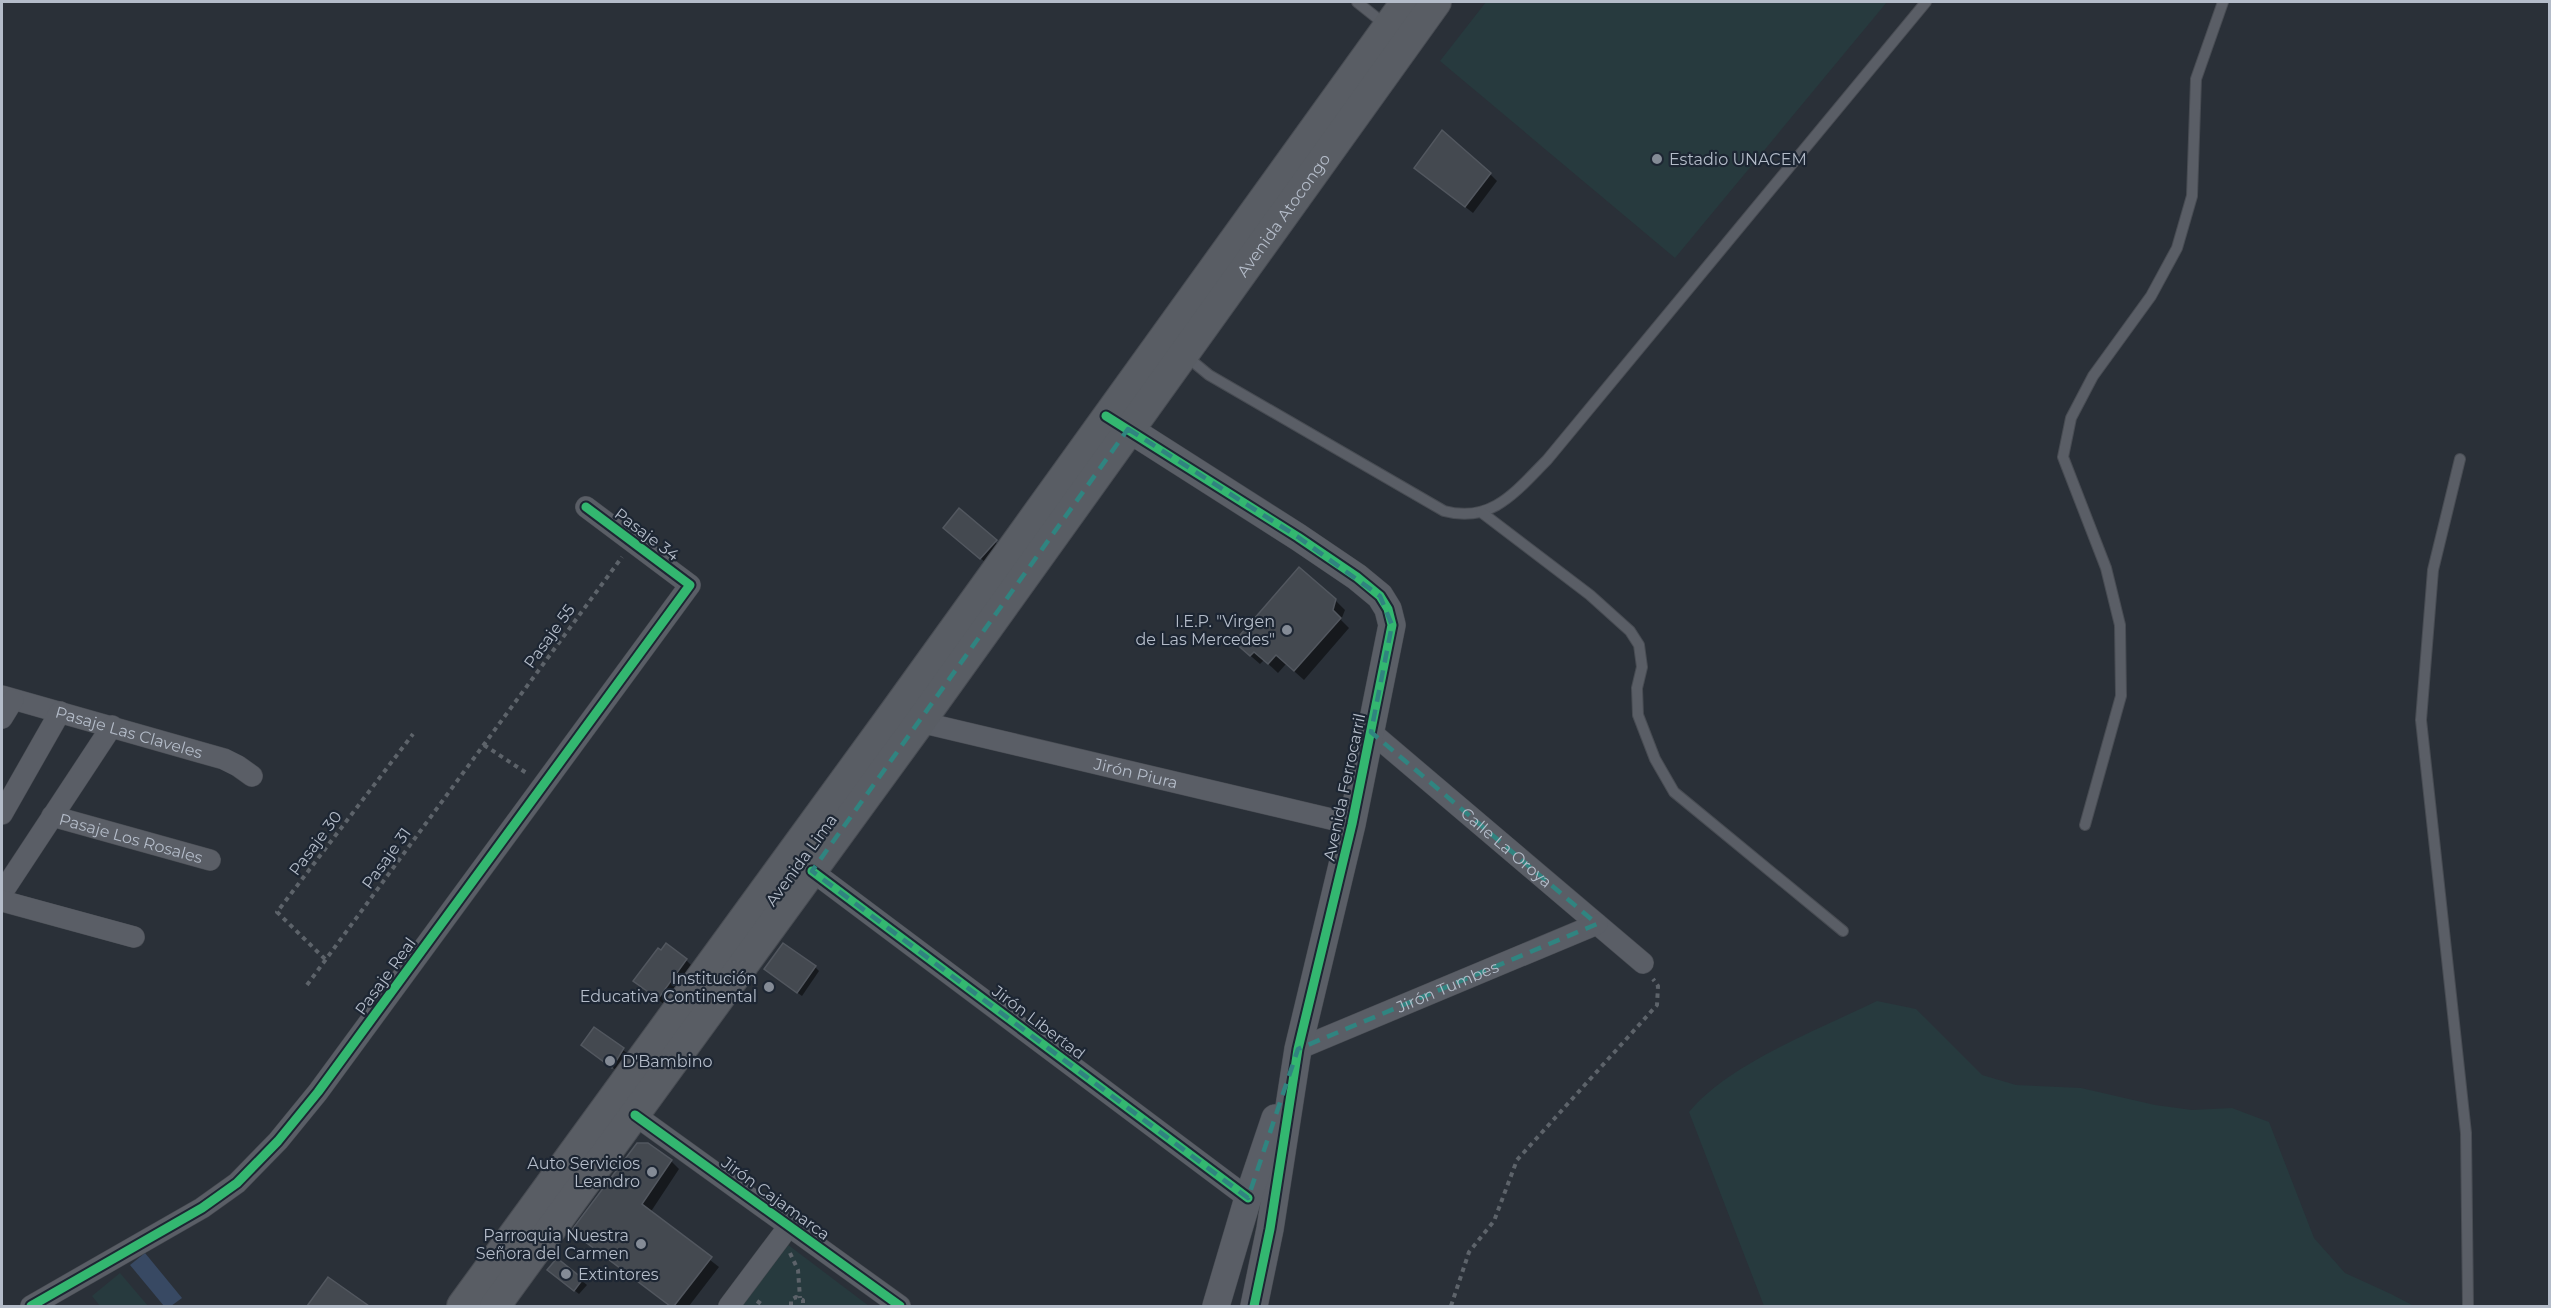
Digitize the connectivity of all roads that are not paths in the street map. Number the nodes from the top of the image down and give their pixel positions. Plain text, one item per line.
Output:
1 (1358, 2) edge
2 (1406, 2) edge
3 (1436, 2) edge
4 (1926, 2) edge
5 (2223, 2) edge
6 (1398, 34) junction
7 (1176, 342) junction
8 (1117, 422) junction
9 (2460, 459) dead end
10 (586, 507) dead end
11 (1481, 512) junction
12 (690, 585) joint
13 (7, 698) edge
14 (60, 712) junction
15 (2, 718) edge
16 (920, 722) junction
17 (112, 726) junction
18 (1371, 732) junction
19 (252, 776) dead end
20 (2, 814) edge
21 (52, 816) junction
22 (1352, 824) junction
23 (2085, 825) dead end
24 (210, 860) dead end
25 (812, 871) junction
26 (2, 893) edge
27 (2, 900) edge
28 (1597, 924) junction
29 (1843, 931) dead end
30 (134, 937) dead end
31 (1643, 963) road end
32 (1298, 1049) junction
33 (634, 1115) junction
34 (1248, 1198) junction
35 (789, 1226) junction
36 (31, 1306) edge
37 (462, 1306) edge
38 (495, 1306) edge
39 (729, 1306) edge
40 (900, 1306) edge
41 (1216, 1306) edge
42 (1254, 1306) edge
43 (2468, 1306) edge

1 - 6 lane
2 - 6 main road, Avenida Atocongo
3 - 6 main road, Avenida Atocongo
4 - 11 lane
5 - 23 lane
6 - 7 main road, Avenida Atocongo
7 - 8 main road, Avenida Atocongo
7 - 11 lane
8 - 16 main road, Avenida Lima
8 - 18 street, Avenida Ferrocarril
8 - 37 main road, Avenida Lima
9 - 43 lane
10 - 12 street, Pasaje 34
11 - 29 lane
12 - 36 street, Pasaje Real
13 - 14 street, Pasaje Las Claveles
13 - 15 street
14 - 17 street, Pasaje Las Claveles
14 - 20 street
16 - 22 street, Jirón Piura
16 - 25 main road, Avenida Lima
17 - 19 street, Pasaje Las Claveles
17 - 21 street
18 - 22 street, Avenida Ferrocarril
18 - 28 street, Calle La Oroya
21 - 24 street, Pasaje Los Rosales
21 - 26 street
22 - 32 street, Avenida Ferrocarril
25 - 33 main road, Avenida Lima
25 - 34 street, Jirón Libertad
27 - 30 street
28 - 31 street, Calle La Oroya
28 - 32 street, Jirón Tumbes
32 - 34 street, Avenida Ferrocarril
32 - 42 street, Avenida Ferrocarril
33 - 35 street, Jirón Cajamarca
33 - 38 main road, Avenida Lima
34 - 41 street, Avenida Ferrocarril
35 - 39 street
35 - 40 street, Jirón Cajamarca

